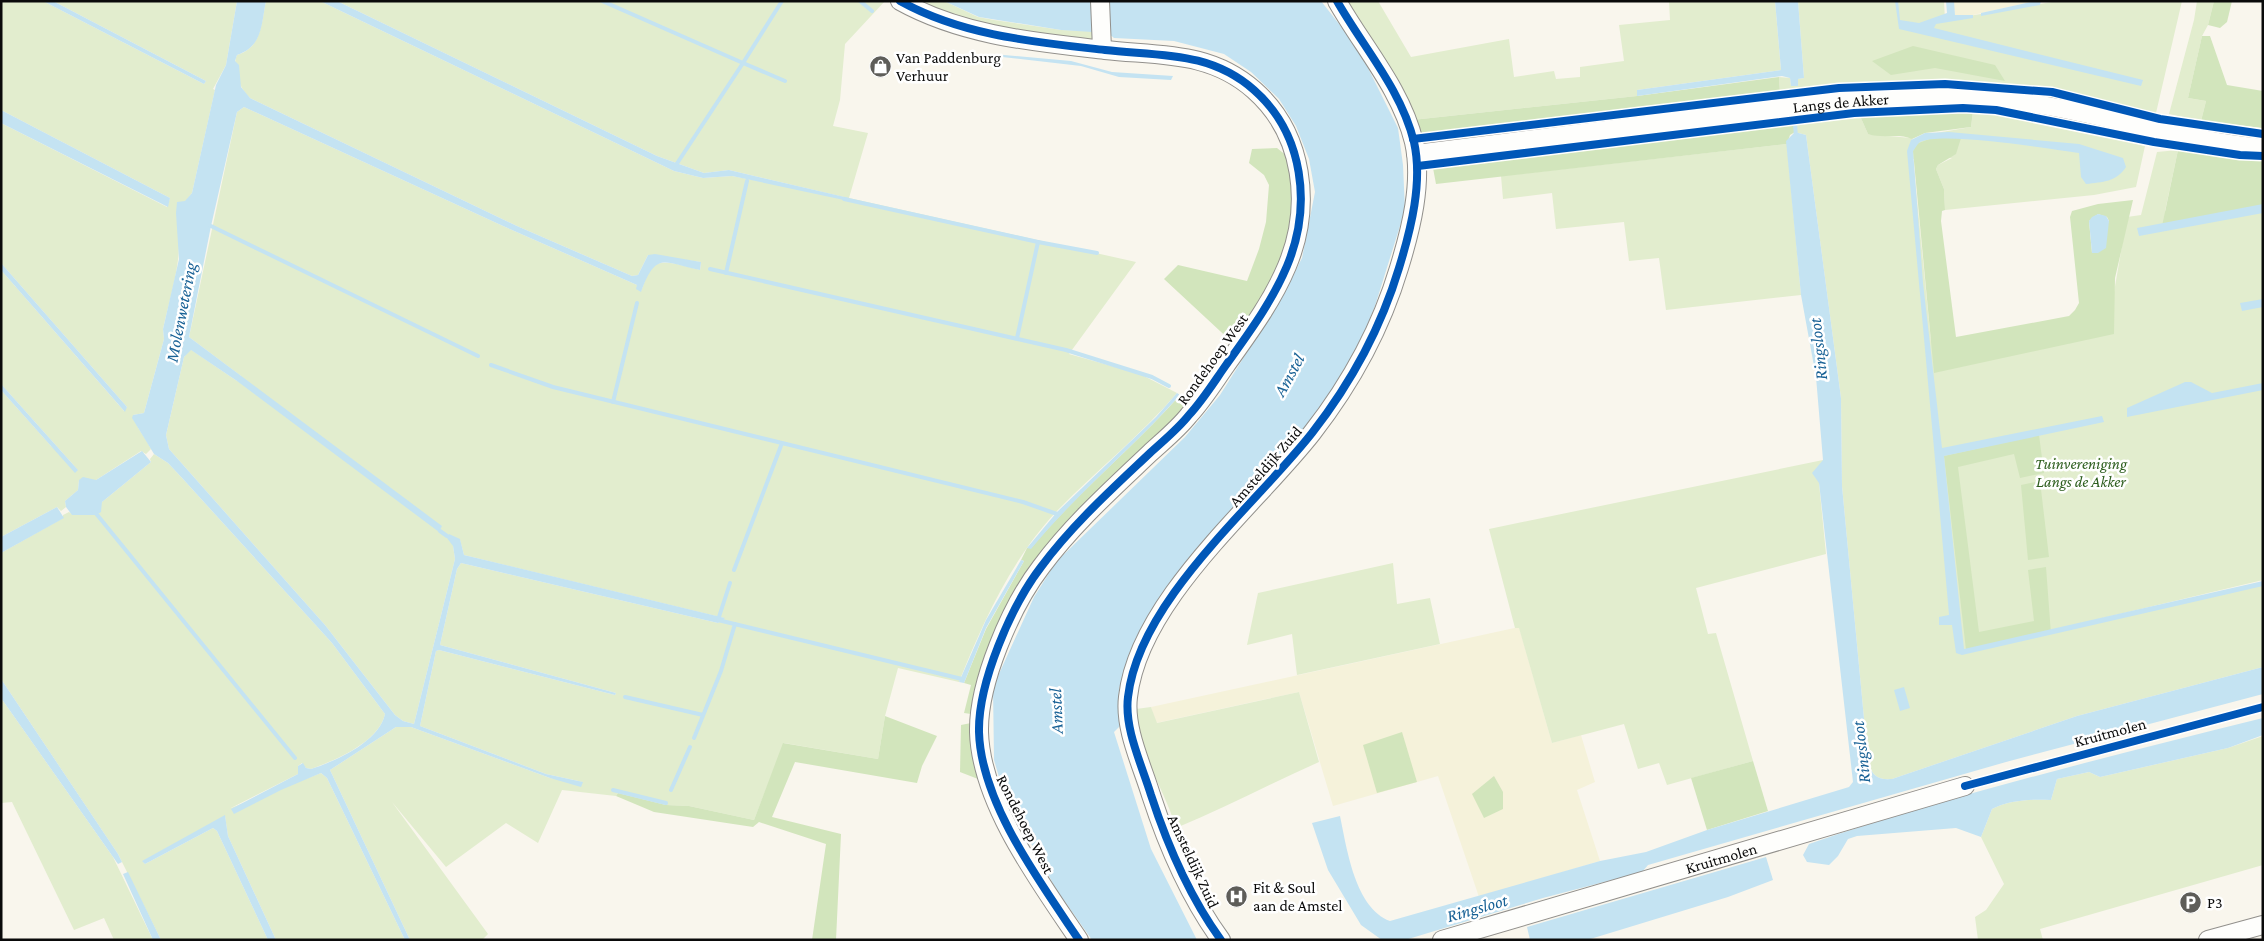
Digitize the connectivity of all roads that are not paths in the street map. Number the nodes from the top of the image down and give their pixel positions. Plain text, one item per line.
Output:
1 (900, 1) edge
2 (1337, 1) edge
3 (1101, 8) edge
4 (1103, 42) junction
5 (2263, 148) edge
6 (1416, 154) junction
7 (1965, 786) dead end
8 (2263, 925) edge
9 (1079, 940) edge
10 (1221, 940) edge
11 (1442, 940) edge
12 (2208, 940) edge

1 - 4 street, Rondehoep West
2 - 6 street, Amsteldijk Zuid
3 - 4 street
4 - 9 street, Rondehoep West
5 - 6 street, Langs de Akker
6 - 10 street, Amsteldijk Zuid
7 - 11 street, Kruitmolen
8 - 12 street

